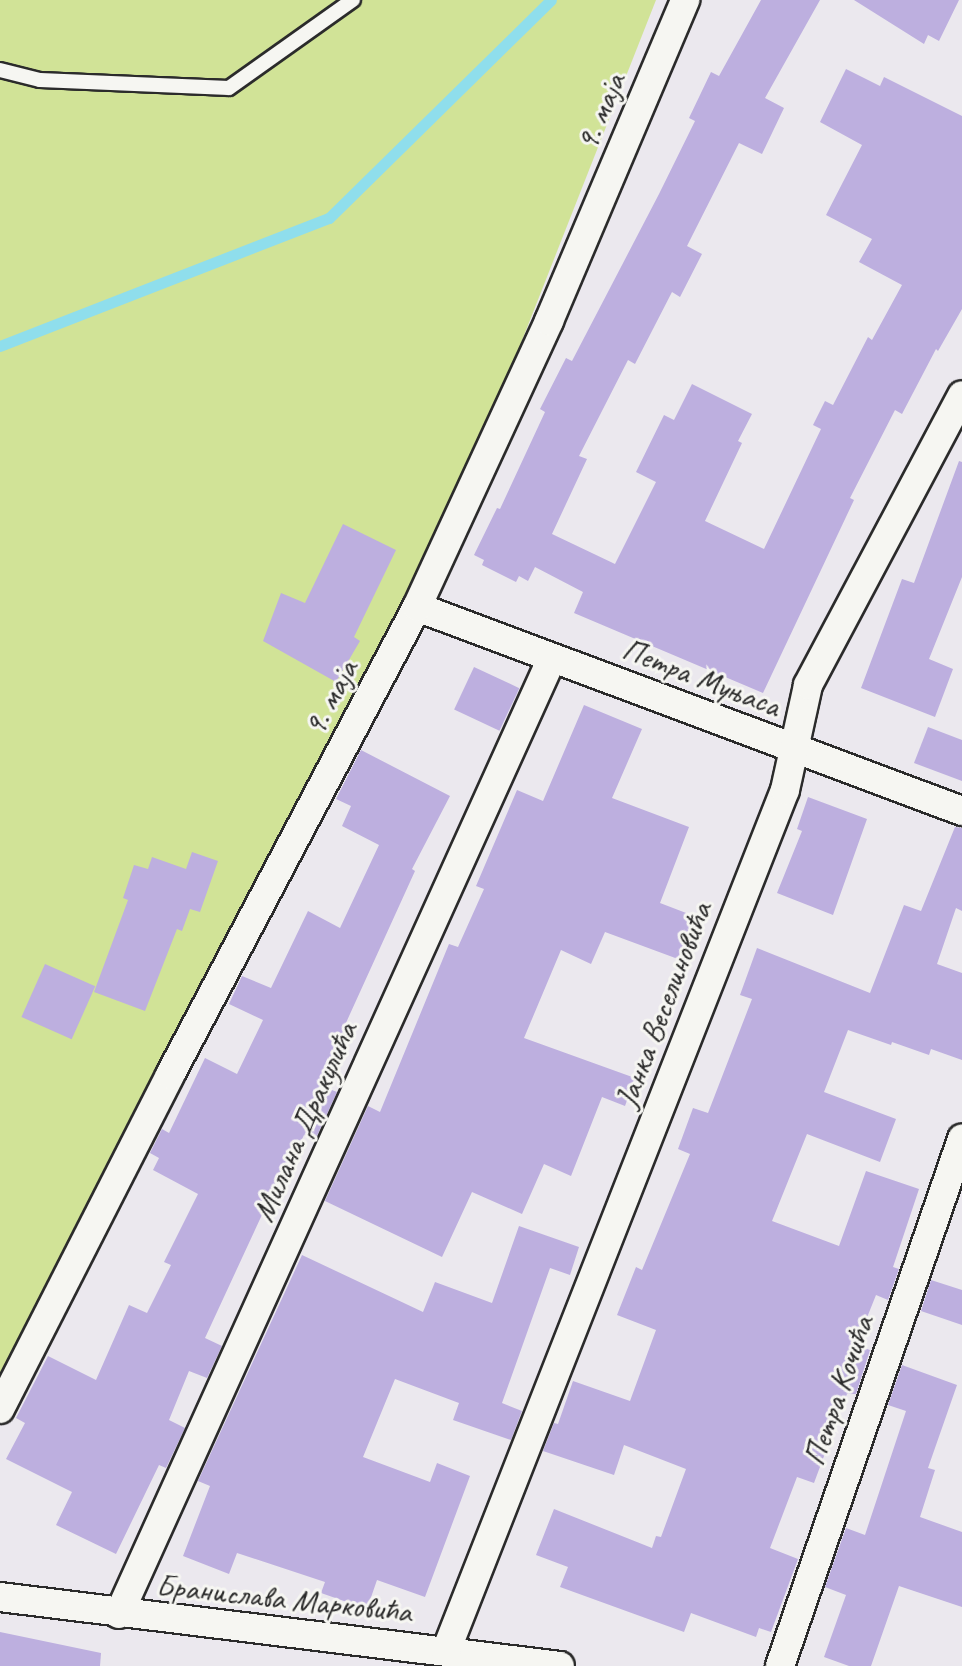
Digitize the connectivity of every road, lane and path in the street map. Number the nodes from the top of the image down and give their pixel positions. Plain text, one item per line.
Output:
1 (353, 0) edge
2 (685, 0) edge
3 (0, 70) edge
4 (962, 395) edge
5 (417, 607) junction
6 (552, 658) junction
7 (796, 750) junction
8 (962, 811) edge
9 (962, 1139) edge
10 (0, 1409) edge
11 (0, 1597) edge
12 (119, 1614) junction
13 (446, 1651) junction
14 (560, 1666) edge
15 (780, 1666) edge

1 - 3 lane
2 - 5 street, 9. маја
4 - 7 street, Јанка Веселиновића
5 - 6 street, Петра Муњаса
5 - 10 street, 9. маја
6 - 7 street, Петра Муњаса
6 - 12 street, Милана Дракулића
7 - 8 street, Петра Муњаса
7 - 13 street, Јанка Веселиновића
9 - 15 street, Петра Кочића
11 - 12 street, Бранислава Марковића
12 - 13 street, Бранислава Марковића
13 - 14 street, Бранислава Марковића

